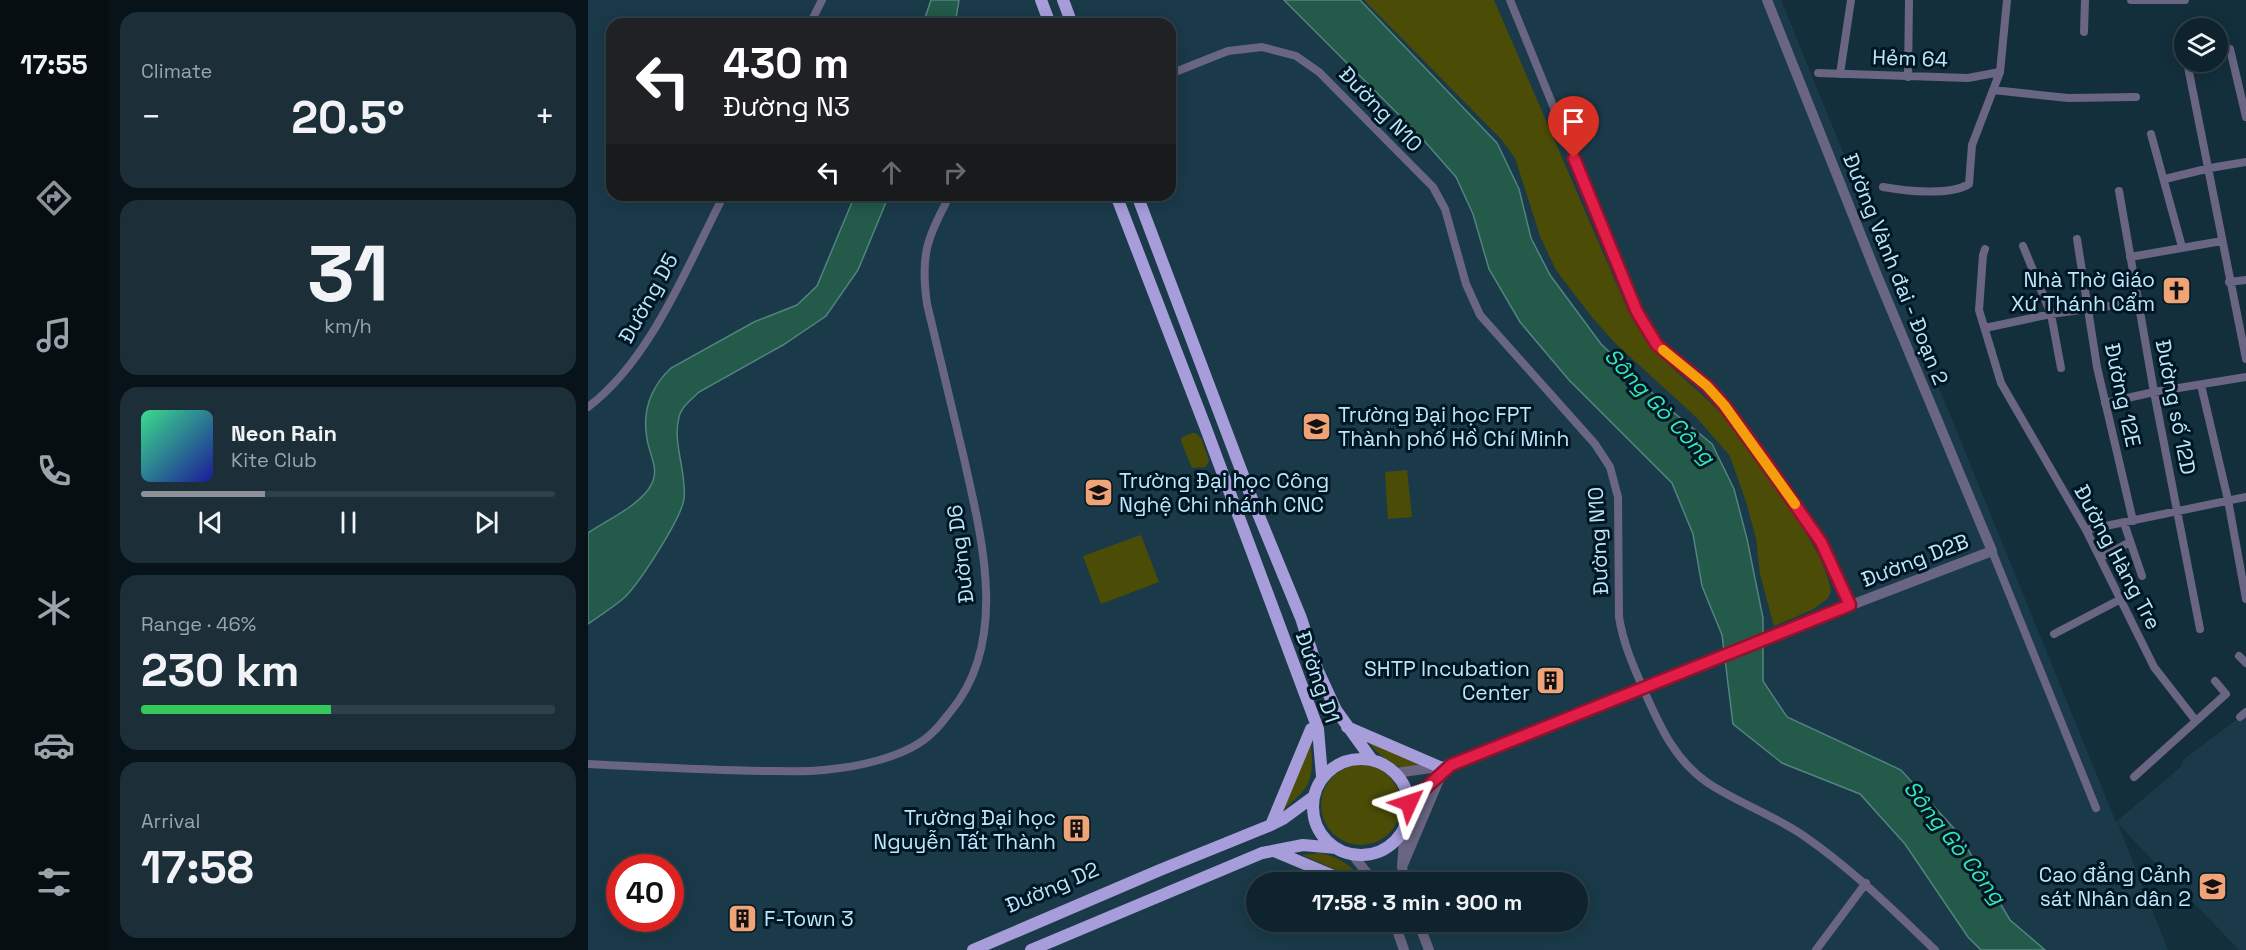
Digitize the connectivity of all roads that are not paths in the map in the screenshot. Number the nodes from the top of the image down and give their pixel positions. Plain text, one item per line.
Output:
1 (822, 0) edge
2 (1034, 0) edge
3 (1041, 0) edge
4 (1063, 0) edge
5 (1510, 0) edge
6 (1767, 0) edge
7 (1851, 0) edge
8 (1909, 0) edge
9 (2007, 0) edge
10 (2085, 0) edge
11 (2131, 0) edge
12 (2185, 0) edge
13 (2146, 1) edge
14 (813, 18) edge
15 (1041, 18) edge
16 (1048, 18) edge
17 (1070, 18) edge
18 (2084, 32) dead end
19 (2230, 49) dead end
20 (1176, 72) edge
21 (2000, 72) junction
22 (2189, 72) edge
23 (1818, 73) dead end
24 (1840, 74) junction
25 (1908, 77) junction
26 (1993, 90) junction
27 (2136, 97) dead end
28 (2246, 117) edge
29 (2151, 134) dead end
30 (2246, 162) edge
31 (2210, 168) junction
32 (2164, 179) junction
33 (1883, 187) dead end
34 (2119, 191) dead end
35 (721, 201) edge
36 (947, 201) edge
37 (1116, 201) edge
38 (1140, 201) edge
39 (2077, 239) dead end
40 (2222, 242) junction
41 (2023, 246) dead end
42 (2182, 247) junction
43 (1985, 249) dead end
44 (2130, 257) junction
45 (2246, 280) edge
46 (2229, 282) junction
47 (2138, 302) junction
48 (2086, 308) junction
49 (2051, 314) junction
50 (1985, 328) junction
51 (2246, 359) edge
52 (1202, 366) junction
53 (2061, 368) dead end
54 (1184, 372) junction
55 (2246, 377) edge
56 (2201, 385) junction
57 (2154, 392) junction
58 (2105, 403) junction
59 (588, 407) edge
60 (2246, 497) edge
61 (2228, 500) junction
62 (2178, 510) junction
63 (2133, 521) junction
64 (2124, 523) junction
65 (2086, 530) junction
66 (2130, 542) junction
67 (1992, 551) junction
68 (2100, 558) junction
69 (2142, 576) dead end
70 (1268, 592) junction
71 (2121, 599) junction
72 (2246, 599) edge
73 (1850, 605) junction
74 (2200, 629) dead end
75 (2054, 634) dead end
76 (2239, 656) dead end
77 (2246, 663) edge
78 (2215, 681) dead end
79 (1643, 688) junction
80 (2196, 721) junction
81 (1310, 723) junction
82 (1346, 726) junction
83 (1319, 740) junction
84 (1372, 760) junction
85 (588, 764) edge
86 (1444, 769) junction
87 (1396, 773) junction
88 (1322, 776) junction
89 (2134, 777) dead end
90 (1313, 797) junction
91 (1409, 803) junction
92 (2096, 808) dead end
93 (1271, 825) junction
94 (1405, 825) junction
95 (1336, 848) junction
96 (1274, 851) junction
97 (1352, 854) junction
98 (1402, 867) junction
99 (1160, 870) junction
100 (1324, 872) edge
101 (1366, 872) edge
102 (1403, 872) edge
103 (1866, 883) junction
104 (1074, 931) junction
105 (1398, 932) edge
106 (1422, 932) edge
107 (964, 950) edge
108 (973, 950) edge
109 (1031, 950) edge
110 (1047, 950) edge
111 (1404, 950) edge
112 (1429, 950) edge
113 (1815, 950) edge
114 (1935, 950) edge

1 - 14 street
2 - 15 main road
3 - 16 main road
4 - 17 main road
5 - 73 street
6 - 67 street, Đường Vành đai - Đoạn 2
7 - 24 street
8 - 25 street
9 - 21 street
10 - 18 street
11 - 13 street
12 - 13 street
19 - 28 street
20 - 79 street, Đường N10
21 - 25 street, Hẻm 64
21 - 26 street
22 - 31 street
23 - 24 street, Hẻm 64
24 - 25 street, Hẻm 64
26 - 27 street
26 - 33 street
29 - 32 street
30 - 31 street
31 - 32 street
31 - 40 street
32 - 42 street
34 - 44 street, Đường số 12D
35 - 59 street, Đường D5
36 - 85 street, Đường D6
37 - 54 main road, Đường D1
38 - 52 main road, Đường D1
39 - 48 street, Đường 12E
40 - 42 street
40 - 46 street
41 - 49 street
42 - 44 street
43 - 50 street, Đường Hàng Tre
44 - 47 street, Đường số 12D
45 - 46 street
46 - 51 street
47 - 48 street
47 - 57 street, Đường số 12D
48 - 49 street
48 - 58 street, Đường 12E
49 - 50 street
49 - 53 street
50 - 65 street, Đường Hàng Tre
52 - 54 main road
52 - 82 main road, Đường D1
54 - 70 main road, Đường D1
55 - 56 street
56 - 57 street
56 - 61 street
57 - 58 street
57 - 62 street, Đường số 12D
58 - 63 street, Đường 12E
60 - 61 street
61 - 62 street
61 - 72 street
62 - 63 street
62 - 74 street, Đường số 12D
63 - 64 street
64 - 65 street
64 - 66 street
65 - 68 street, Đường Hàng Tre
66 - 68 street
66 - 69 street
67 - 73 street, Đường D2B
67 - 92 street
68 - 71 street, Đường Hàng Tre
70 - 81 main road, Đường D1
70 - 83 main road, Đường D1
71 - 75 street
71 - 80 street, Đường Hàng Tre
73 - 79 street, Đường D2B
76 - 77 street
78 - 80 street
79 - 86 street, Đường D2B
79 - 103 street, Đường N10
80 - 89 street
81 - 83 main road, Đường D1
81 - 93 main road
82 - 84 main road, Đường D1
82 - 86 main road
83 - 88 main road, Đường D1
84 - 87 main road
84 - 88 main road
86 - 87 street, Đường D2B
86 - 91 street, Đường D2B
86 - 98 street
87 - 91 main road
88 - 90 main road
90 - 93 main road, Đường D2
90 - 95 main road
91 - 94 main road
93 - 99 main road, Đường D2
94 - 97 main road
94 - 98 street
95 - 96 main road
95 - 97 main road
96 - 100 main road
96 - 104 main road
97 - 101 street
98 - 102 street
99 - 107 main road, Đường D2
99 - 108 main road, Đường D2
103 - 113 street
103 - 114 street, Đường N10
104 - 109 main road
104 - 110 main road
105 - 111 street
106 - 112 street

